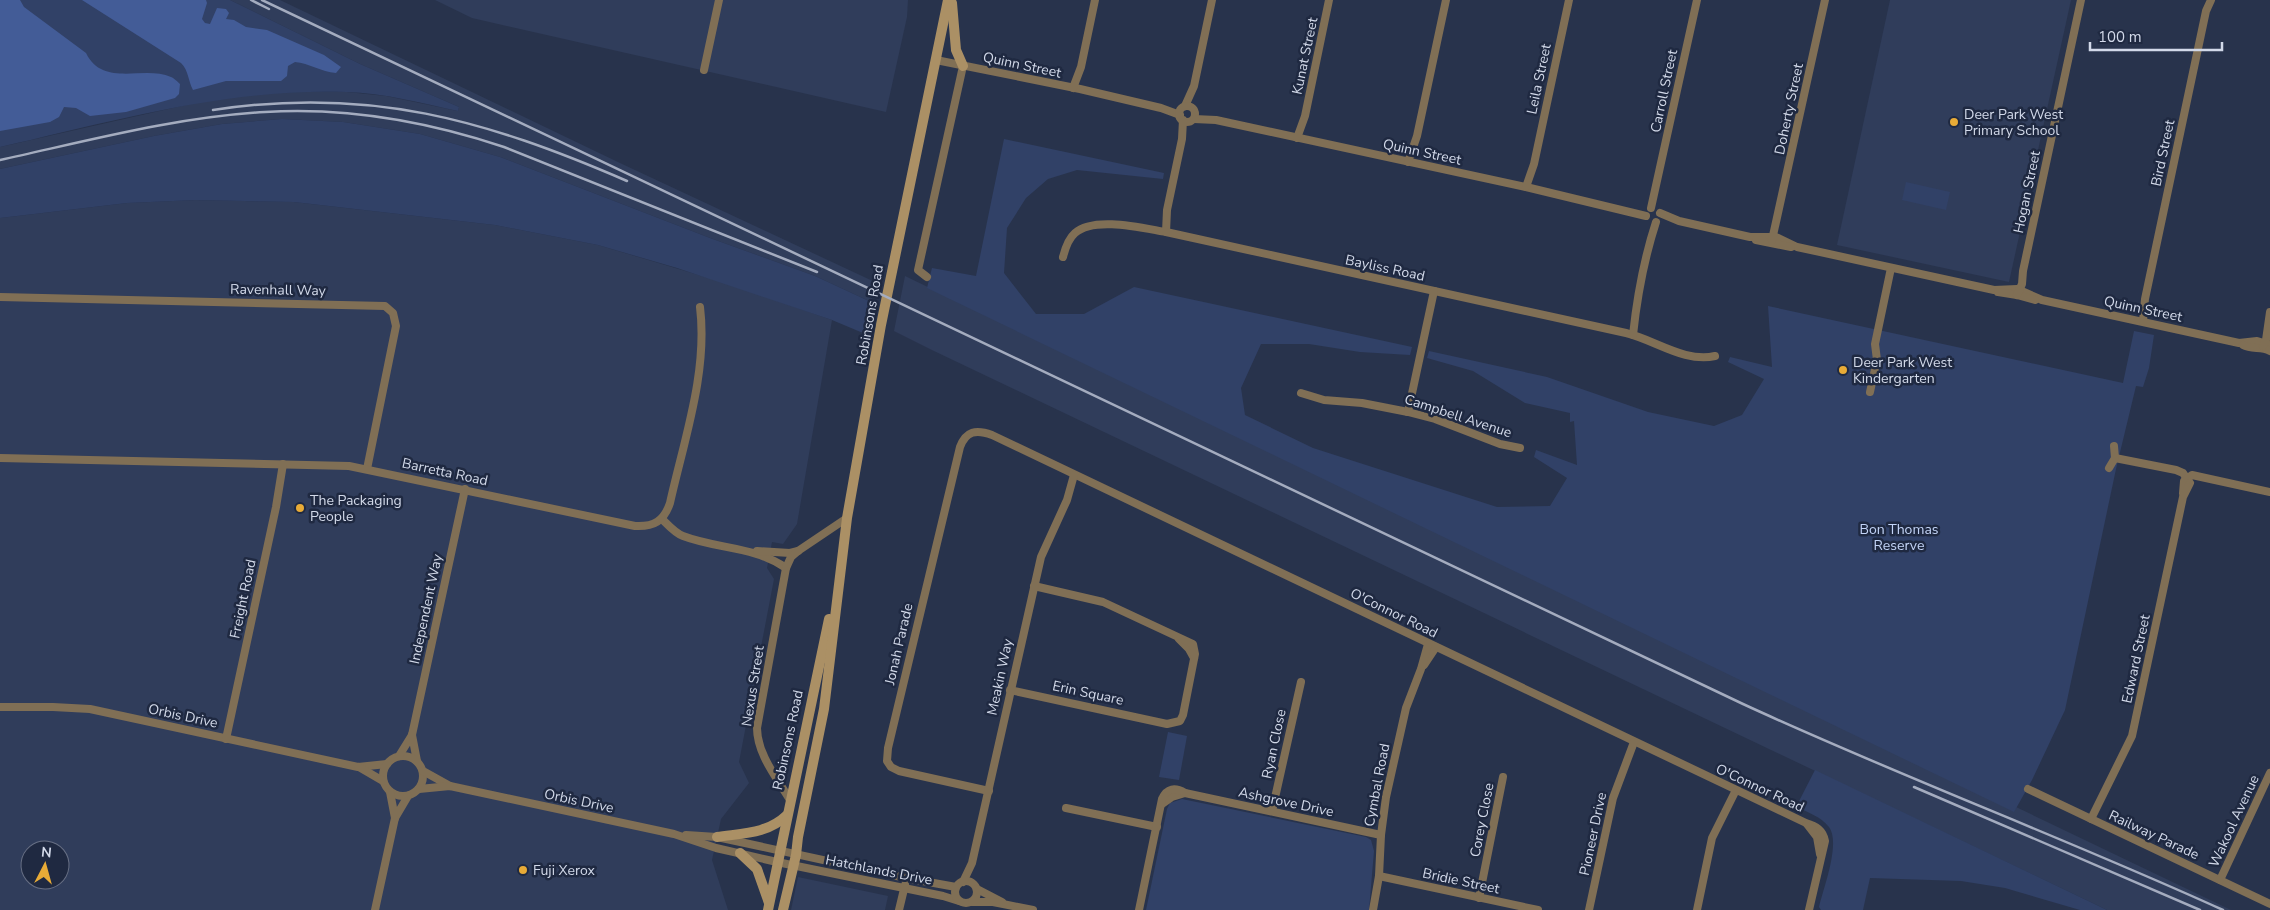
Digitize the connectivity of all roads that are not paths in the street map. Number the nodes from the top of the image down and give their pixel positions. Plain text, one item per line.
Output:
1 (719, 0) edge
2 (948, 0) edge
3 (952, 0) edge
4 (1095, 0) edge
5 (1212, 0) edge
6 (1329, 0) edge
7 (1446, 0) edge
8 (1569, 0) edge
9 (1697, 0) edge
10 (1825, 0) edge
11 (2081, 0) edge
12 (2207, 0) edge
13 (2211, 0) edge
14 (2206, 11) junction
15 (936, 60) junction
16 (963, 66) junction
17 (704, 70) dead end
18 (1076, 89) junction
19 (1188, 114) junction
20 (1300, 138) junction
21 (1412, 163) junction
22 (1529, 187) junction
23 (1653, 215) junction
24 (1162, 231) junction
25 (1774, 238) junction
26 (1063, 257) dead end
27 (1891, 268) junction
28 (927, 277) dead end
29 (1434, 291) junction
30 (2018, 291) junction
31 (0, 296) edge
32 (700, 307) dead end
33 (2270, 312) edge
34 (2141, 321) junction
35 (1629, 334) junction
36 (2266, 346) edge
37 (1715, 356) dead end
38 (1870, 392) dead end
39 (1301, 393) dead end
40 (1408, 412) junction
41 (970, 433) joint
42 (2114, 446) dead end
43 (1520, 448) dead end
44 (0, 458) edge
45 (2115, 458) junction
46 (283, 464) junction
47 (2109, 468) dead end
48 (367, 469) junction
49 (1078, 477) junction
50 (2186, 480) junction
51 (465, 489) junction
52 (2270, 492) edge
53 (847, 518) junction
54 (662, 519) junction
55 (748, 550) junction
56 (798, 551) junction
57 (786, 568) junction
58 (838, 577) junction
59 (1034, 586) junction
60 (1432, 645) junction
61 (1301, 682) dead end
62 (1010, 690) junction
63 (0, 707) edge
64 (412, 735) junction
65 (226, 739) junction
66 (1637, 743) junction
67 (399, 756) junction
68 (417, 761) junction
69 (387, 764) junction
70 (358, 766) junction
71 (423, 771) junction
72 (2270, 773) edge
73 (1503, 777) dead end
74 (383, 781) junction
75 (450, 786) junction
76 (2028, 788) dead end
77 (419, 789) junction
78 (1736, 790) junction
79 (989, 791) junction
80 (390, 792) junction
81 (408, 796) junction
82 (790, 800) junction
83 (1066, 808) dead end
84 (1272, 811) junction
85 (787, 815) junction
86 (395, 818) junction
87 (2091, 819) junction
88 (1157, 827) junction
89 (674, 834) junction
90 (1380, 835) junction
91 (717, 837) junction
92 (779, 852) junction
93 (740, 853) junction
94 (795, 860) junction
95 (777, 862) junction
96 (972, 863) junction
97 (1379, 876) junction
98 (906, 878) junction
99 (2220, 880) junction
100 (959, 884) junction
101 (976, 887) junction
102 (904, 888) junction
103 (1479, 898) junction
104 (959, 901) junction
105 (972, 902) junction
106 (1006, 904) junction
107 (2270, 904) edge
108 (768, 907) edge
109 (375, 910) edge
110 (783, 910) edge
111 (899, 910) edge
112 (1032, 910) edge
113 (1139, 910) edge
114 (1373, 910) edge
115 (1538, 910) edge
116 (1590, 910) edge
117 (1697, 910) edge
118 (1809, 910) edge

1 - 17 street
2 - 15 main road, Robinsons Road
3 - 16 main road
4 - 18 street
5 - 19 street
6 - 20 street, Kunat Street
7 - 21 street
8 - 22 street, Leila Street
9 - 23 street, Carroll Street
10 - 25 street, Doherty Street
11 - 30 street, Hogan Street
12 - 14 street, Bird Street
13 - 14 street, Bird Street
14 - 34 street, Bird Street
15 - 16 street, Quinn Street
15 - 53 main road, Robinsons Road
16 - 18 street, Quinn Street
16 - 28 street
18 - 19 street, Quinn Street
19 - 20 street, Quinn Street
19 - 24 street
20 - 21 street, Quinn Street
21 - 22 street, Quinn Street
22 - 23 street, Quinn Street
23 - 25 street, Quinn Street
23 - 35 street, Carroll Street
24 - 26 street, Bayliss Road
24 - 29 street, Bayliss Road
25 - 27 street, Quinn Street
27 - 30 street, Quinn Street
27 - 38 street
29 - 35 street, Bayliss Road
29 - 40 street
30 - 34 street, Quinn Street
31 - 48 street, Ravenhall Way
32 - 54 street
33 - 36 street
34 - 36 street, Quinn Street
35 - 37 street, Bayliss Road
39 - 40 street, Campbell Avenue
40 - 43 street, Campbell Avenue
41 - 49 street, O'Connor Road
41 - 79 street, Jonah Parade
42 - 45 street
44 - 46 street, Barretta Road
45 - 47 street
45 - 50 street
46 - 48 street, Barretta Road
46 - 65 street, Freight Road
48 - 51 street, Barretta Road
49 - 59 street, Meakin Way
49 - 60 street, O'Connor Road
50 - 52 street
50 - 87 street, Edward Street
51 - 54 street, Barretta Road
51 - 64 street, Independent Way
53 - 56 street, Nexus Street
53 - 58 main road, Robinsons Road
54 - 55 street
55 - 56 street
55 - 57 street
56 - 57 street, Nexus Street
57 - 82 street, Nexus Street
58 - 82 main road, Robinsons Road
58 - 94 main road, Robinsons Road
59 - 62 street, Meakin Way
59 - 62 street, Erin Square
60 - 66 street, O'Connor Road
60 - 90 street, Cymbal Road
61 - 84 street, Ryan Close
62 - 79 street, Meakin Way
63 - 65 street, Orbis Drive
64 - 67 street, Independent Way
64 - 68 street, Independent Way
65 - 70 street, Orbis Drive
66 - 78 street, O'Connor Road
66 - 116 street, Pioneer Drive
67 - 68 street
67 - 69 street
68 - 71 street
69 - 70 street, Orbis Drive
69 - 74 street
70 - 74 street, Orbis Drive
71 - 75 street, Orbis Drive
71 - 77 street
72 - 99 street, Wakool Avenue
73 - 103 street, Corey Close
74 - 80 street
75 - 77 street, Orbis Drive
75 - 89 street, Orbis Drive
76 - 87 street, Railway Parade
77 - 81 street
78 - 117 street
78 - 118 street, O'Connor Road
79 - 96 street, Meakin Way
80 - 81 street
80 - 86 street
81 - 86 street
82 - 85 main road, Robinsons Road
83 - 88 street
84 - 88 street, Ashgrove Drive
84 - 90 street, Ashgrove Drive
85 - 91 main road
85 - 92 main road, Robinsons Road
86 - 109 street
87 - 99 street, Railway Parade
88 - 113 street, Ashgrove Drive
89 - 91 street, Orbis Drive
89 - 93 street, Orbis Drive
90 - 97 street, Cymbal Road
91 - 92 street, Orbis Drive
92 - 94 street, Orbis Drive
92 - 95 main road, Robinsons Road
93 - 95 street, Orbis Drive
93 - 108 main road
94 - 95 street, Orbis Drive
94 - 98 street, Hatchlands Drive
94 - 102 street, Hatchlands Drive
94 - 110 main road, Robinsons Road
95 - 108 main road, Robinsons Road
96 - 100 street, Meakin Way
96 - 101 street, Meakin Way
97 - 103 street, Bridie Street
97 - 114 street, Cymbal Road
98 - 100 street, Hatchlands Drive
98 - 102 street
99 - 107 street, Railway Parade
100 - 101 street
100 - 104 street
101 - 105 street
101 - 106 street
102 - 104 street, Hatchlands Drive
102 - 111 street
103 - 115 street, Bridie Street
104 - 105 street
105 - 106 street
106 - 112 street

